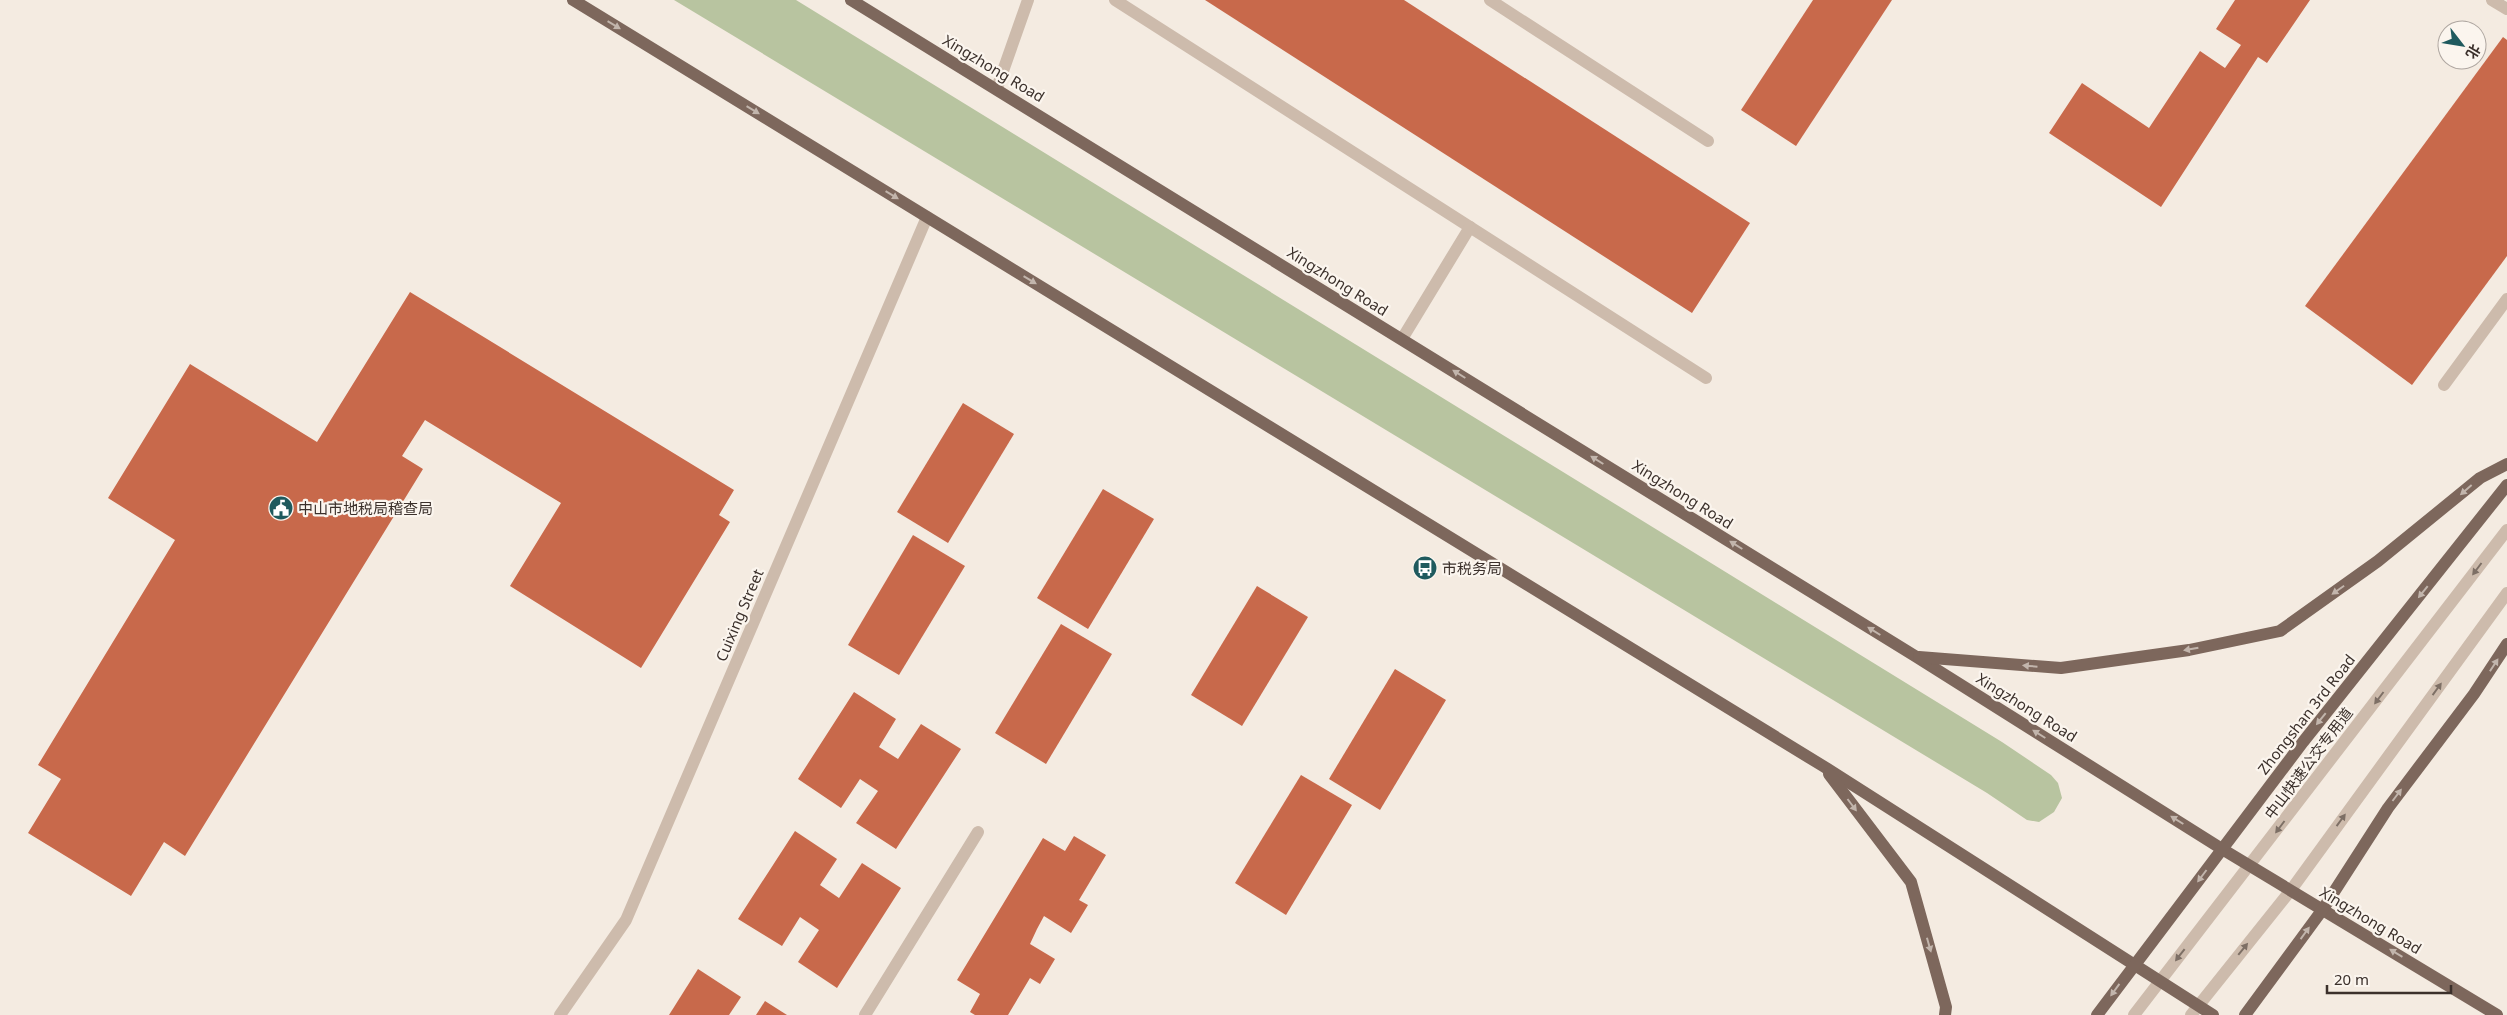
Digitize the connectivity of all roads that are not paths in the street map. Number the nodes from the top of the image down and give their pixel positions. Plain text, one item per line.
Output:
1 (573, 0) edge
2 (851, 0) edge
3 (1028, 0) edge
4 (1115, 0) edge
5 (1490, 0) edge
6 (2492, 0) edge
7 (2507, 9) edge
8 (997, 88) junction
9 (1708, 141) dead end
10 (927, 217) junction
11 (1470, 226) junction
12 (2507, 299) edge
13 (1402, 339) junction
14 (1706, 378) dead end
15 (2444, 385) dead end
16 (2507, 464) edge
17 (2507, 485) edge
18 (2507, 530) edge
19 (2507, 592) edge
20 (2507, 644) edge
21 (1915, 656) junction
22 (1823, 766) junction
23 (978, 832) dead end
24 (2222, 849) junction
25 (2250, 866) junction
26 (2290, 890) junction
27 (2323, 910) junction
28 (2133, 966) junction
29 (2159, 982) junction
30 (2194, 1010) edge
31 (560, 1015) edge
32 (864, 1015) edge
33 (1945, 1015) edge
34 (2097, 1015) edge
35 (2134, 1015) edge
36 (2213, 1015) edge
37 (2245, 1015) edge
38 (2497, 1015) edge

1 -> 10 main road
2 - 8 main road, Xingzhong Road
3 - 8 street
4 - 11 street
5 - 9 street
6 - 7 street
8 - 13 main road, Xingzhong Road
10 -> 22 main road
10 - 31 street, Cuixing Street
11 - 13 street
11 - 14 street
12 - 15 street
21 -> 13 main road, Xingzhong Road
16 -> 21 main road
17 -> 24 main road, Zhongshan 3rd Road
18 -> 25 street, 中山快速公交专用道
26 -> 19 street
27 -> 20 main road
24 -> 21 main road, Xingzhong Road
22 - 28 main road
22 -> 33 main road
23 - 32 street
24 - 25 main road, Xingzhong Road
24 -> 28 main road, Zhongshan 3rd Road
25 - 26 main road, Xingzhong Road
25 -> 29 street, 中山快速公交专用道
26 - 27 main road, Xingzhong Road
30 -> 26 street
37 -> 27 main road
38 -> 27 main road, Xingzhong Road
28 - 29 main road
28 -> 34 main road, Zhongshan 3rd Road
29 - 30 main road
29 - 35 street, 中山快速公交专用道
30 - 36 main road

